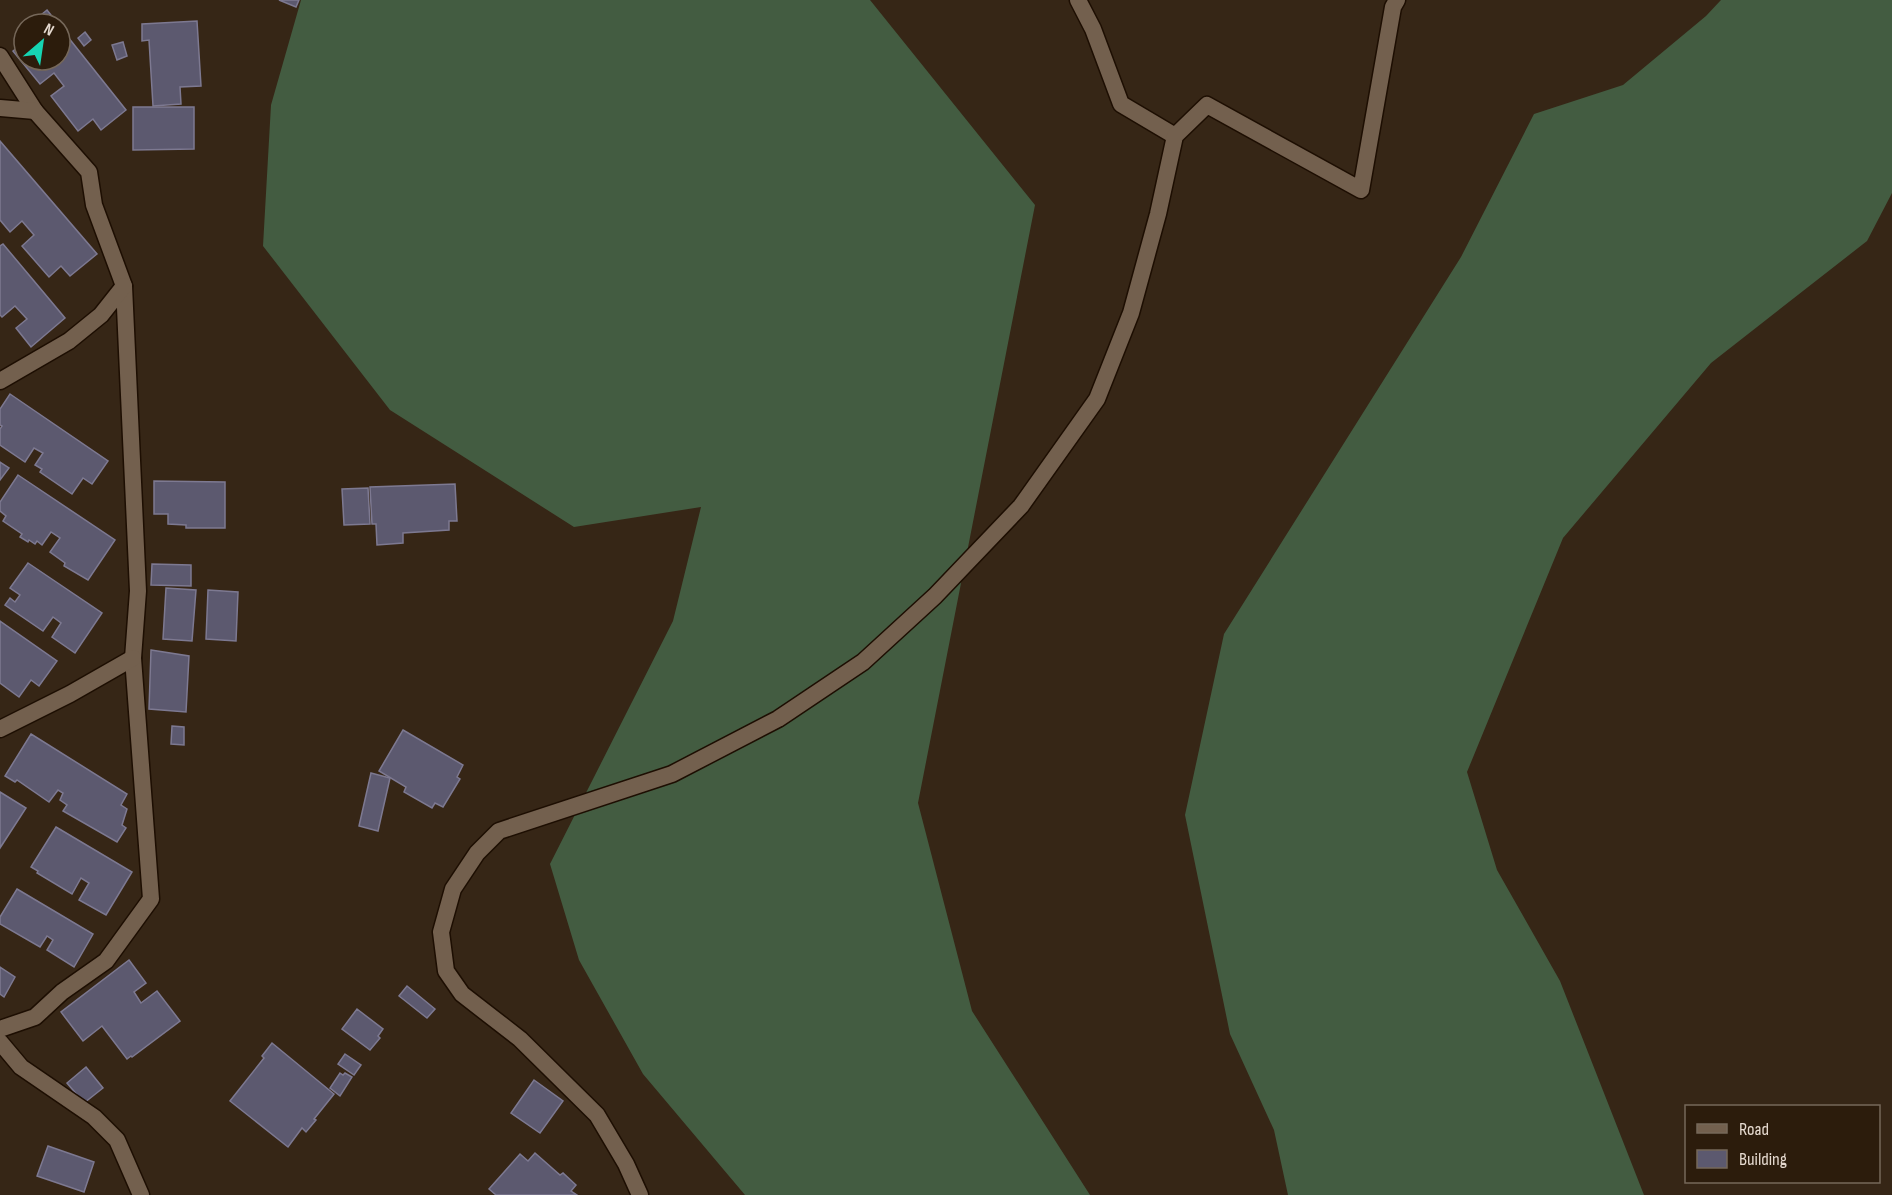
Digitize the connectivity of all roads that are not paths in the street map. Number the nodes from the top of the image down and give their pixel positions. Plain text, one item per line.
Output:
1 (1078, 0) edge
2 (1397, 0) edge
3 (0, 56) edge
4 (0, 108) edge
5 (35, 111) junction
6 (1175, 136) junction
7 (124, 286) junction
8 (0, 381) edge
9 (133, 657) junction
10 (0, 729) edge
11 (0, 1029) edge
12 (0, 1042) edge
13 (141, 1195) edge
14 (640, 1195) edge

1 - 6 street
2 - 6 street
3 - 5 street
4 - 5 street
5 - 7 street
6 - 14 street
7 - 8 street
7 - 9 street
9 - 10 street
9 - 11 street
12 - 13 street

